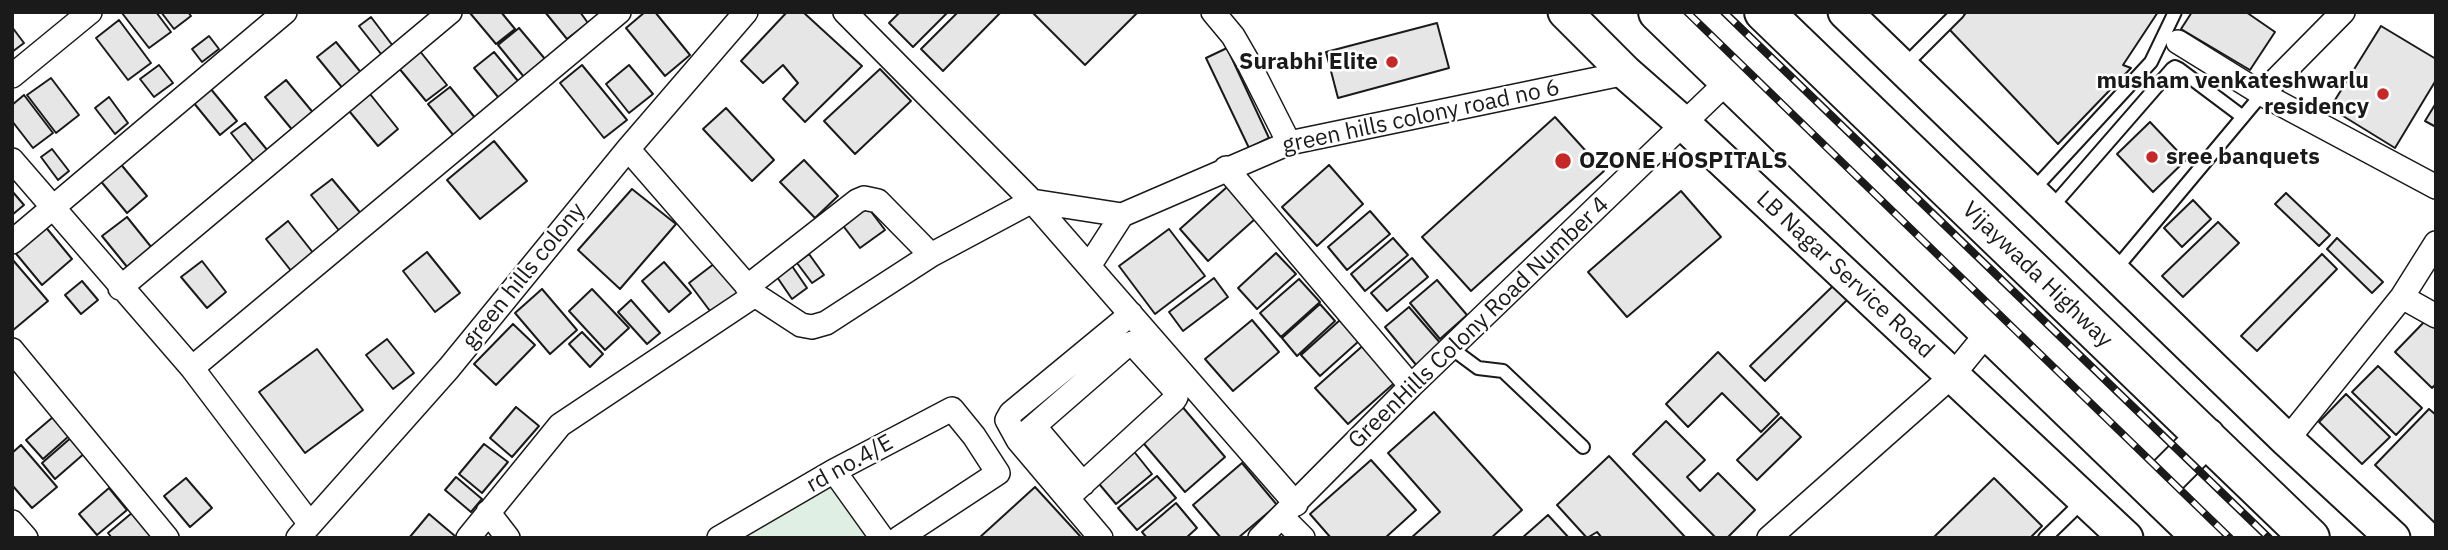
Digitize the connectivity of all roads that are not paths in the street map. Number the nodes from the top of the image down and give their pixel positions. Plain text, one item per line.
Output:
1 (90, 12) edge
2 (285, 12) edge
3 (450, 12) edge
4 (619, 12) edge
5 (746, 12) edge
6 (845, 12) edge
7 (1213, 12) edge
8 (1565, 12) edge
9 (1658, 12) edge
10 (1763, 12) edge
11 (1845, 12) edge
12 (1958, 12) edge
13 (2175, 12) edge
14 (2343, 12) edge
15 (2172, 38) junction
16 (1903, 67) junction
17 (1626, 73) junction
18 (12, 76) edge
19 (1729, 80) junction
20 (2262, 94) junction
21 (2243, 117) junction
22 (1684, 124) junction
23 (1289, 143) junction
24 (628, 149) junction
25 (12, 160) edge
26 (1226, 168) junction
27 (2436, 187) edge
28 (1032, 201) junction
29 (2040, 201) junction
30 (53, 207) junction
31 (1122, 215) junction
32 (12, 242) edge
33 (2436, 243) edge
34 (931, 255) junction
35 (1089, 266) junction
36 (2113, 272) junction
37 (120, 288) junction
38 (751, 291) junction
39 (2402, 297) junction
40 (1131, 314) junction
41 (2436, 316) edge
42 (1988, 332) junction
43 (1451, 348) junction
44 (12, 350) edge
45 (192, 368) junction
46 (1952, 376) junction
47 (1411, 386) junction
48 (1026, 433) junction
49 (2206, 437) junction
50 (2287, 440) junction
51 (1583, 447) dead end
52 (834, 471) junction
53 (2154, 489) junction
54 (1075, 491) junction
55 (2085, 500) junction
56 (1289, 510) junction
57 (488, 512) junction
58 (12, 522) edge
59 (304, 531) edge
60 (26, 538) edge
61 (167, 538) edge
62 (468, 538) edge
63 (508, 538) edge
64 (719, 538) edge
65 (882, 538) edge
66 (900, 538) edge
67 (1101, 538) edge
68 (1260, 538) edge
69 (1303, 538) edge
70 (1769, 538) edge
71 (2045, 538) edge
72 (2126, 538) edge
73 (2203, 538) edge
74 (2310, 538) edge
75 (2393, 538) edge

1 - 18 street
2 - 30 street
3 - 37 street
4 - 45 street
5 - 24 street, green hills colony
6 - 28 street
7 - 23 street
8 - 17 street, LB Nagar Service Road
9 - 19 highway
10 - 49 highway, Vijaywada Highway
11 - 16 street
12 - 16 lane
13 - 15 lane
14 - 20 street
15 - 20 street
15 - 29 lane
16 - 29 street
17 - 22 street, LB Nagar Service Road
17 - 23 street, green hills colony road no 6
19 - 22 street, GreenHills Colony Road Number 4
19 - 42 highway
20 - 21 lane
20 - 27 street
21 - 29 lane
21 - 36 lane
22 - 43 street, GreenHills Colony Road Number 4
22 - 46 street, LB Nagar Service Road
23 - 26 street, green hills colony road no 6
24 - 38 street
24 - 59 street, green hills colony
25 - 30 street
26 - 31 street, green hills colony road no 6
26 - 47 street
28 - 31 street
28 - 34 street
28 - 35 street
29 - 36 street
30 - 32 street
30 - 37 street
31 - 35 street
33 - 39 street
34 - 38 street
34 - 38 street
35 - 40 street
36 - 50 street
37 - 45 street
38 - 57 street
39 - 41 street
39 - 50 street
40 - 48 street
40 - 56 street
42 - 46 street
42 - 53 highway
43 - 47 street, GreenHills Colony Road Number 4
43 - 51 lane
44 - 61 street
45 - 59 street
46 - 55 street, LB Nagar Service Road
46 - 70 street
47 - 56 street, GreenHills Colony Road Number 4
48 - 54 street
48 - 54 street
49 - 53 highway
49 - 74 highway, Vijaywada Highway
50 - 75 street
52 - 64 street, rd no.4/E
52 - 65 street
52 - 66 street, rd no.4/E
53 - 73 highway
54 - 67 street
55 - 71 lane
55 - 72 street, LB Nagar Service Road
56 - 68 street, GreenHills Colony Road Number 4
56 - 69 street
57 - 62 street
57 - 63 street
58 - 60 street

